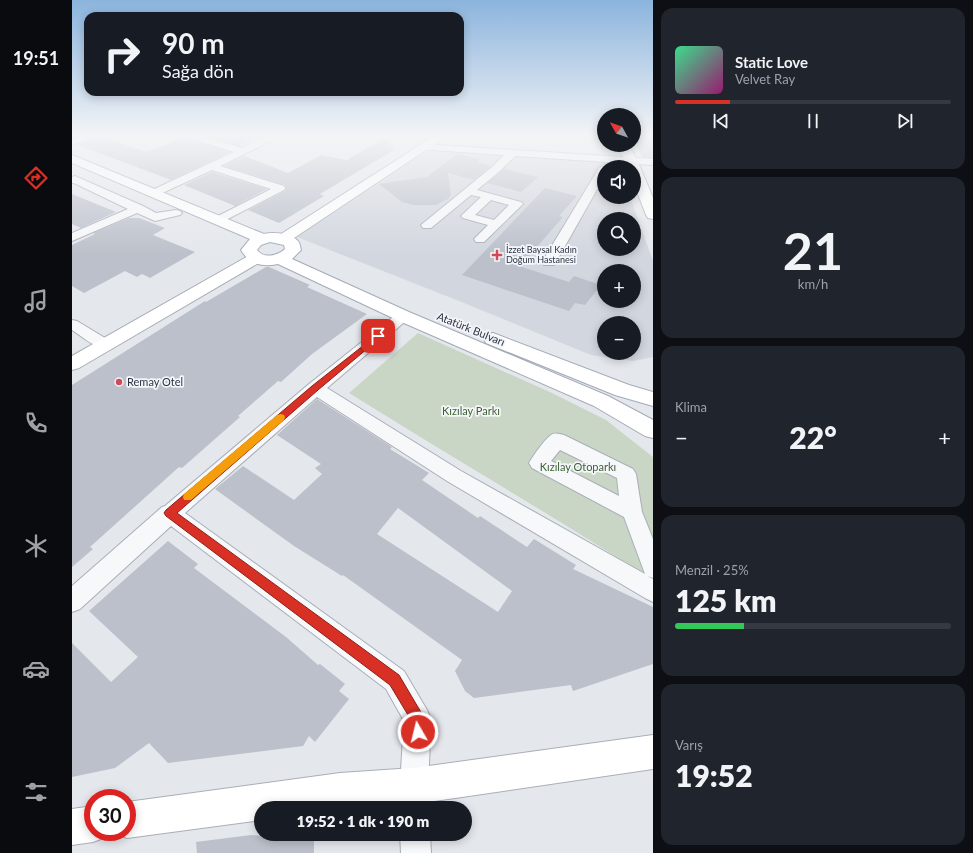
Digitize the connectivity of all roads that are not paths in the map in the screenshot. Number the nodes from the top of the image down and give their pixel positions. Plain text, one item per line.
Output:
1 (74, 176) edge
2 (81, 176) edge
3 (114, 176) edge
4 (190, 176) edge
5 (242, 176) edge
6 (384, 176) edge
7 (488, 176) edge
8 (597, 180) edge
9 (641, 185) edge
10 (469, 192) junction
11 (154, 193) junction
12 (489, 196) junction
13 (139, 208) junction
14 (176, 213) junction
15 (653, 215) edge
16 (218, 220) junction
17 (496, 224) junction
18 (427, 225) dead end
19 (72, 237) edge
20 (480, 239) dead end
21 (256, 248) junction
22 (285, 250) junction
23 (548, 262) dead end
24 (403, 316) junction
25 (72, 324) edge
26 (105, 344) junction
27 (72, 364) edge
28 (315, 388) junction
29 (653, 399) edge
30 (653, 430) edge
31 (632, 512) junction
32 (169, 513) junction
33 (653, 568) edge
34 (653, 591) edge
35 (72, 601) edge
36 (653, 752) edge
37 (415, 797) edge
38 (136, 819) edge
39 (84, 825) edge
40 (72, 827) edge
41 (415, 841) edge
42 (416, 853) edge

1 - 13 street
2 - 14 main road
3 - 11 main road
4 - 11 street
5 - 16 street
6 - 22 main road
7 - 10 street
8 - 23 street
9 - 15 main road
10 - 12 street
10 - 18 street
11 - 16 main road
12 - 17 street
12 - 17 street
13 - 14 street
13 - 19 street
14 - 21 main road
16 - 21 main road
17 - 20 street
21 - 22 main road
21 - 22 main road
21 - 26 main road
22 - 24 main road, Atatürk Bulvarı
22 - 29 main road, Atatürk Bulvarı
24 - 28 street
24 - 30 main road, Atatürk Bulvarı
25 - 26 street
26 - 27 main road
28 - 32 street
28 - 34 street
31 - 31 street
31 - 33 street
32 - 35 street
32 - 37 street
36 - 37 main road
37 - 38 main road
39 - 40 main road
41 - 42 street

